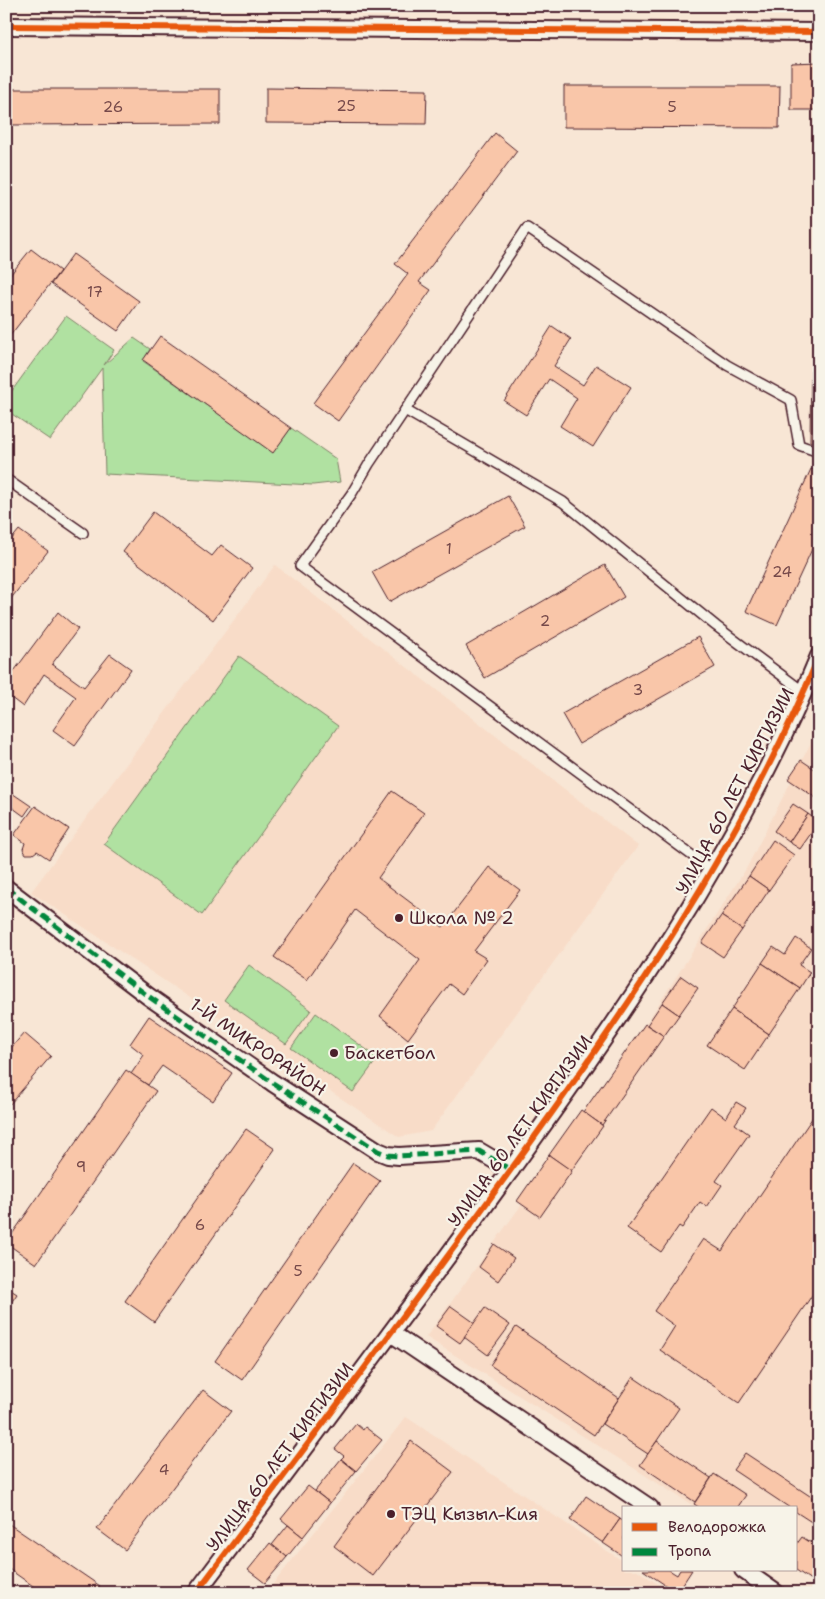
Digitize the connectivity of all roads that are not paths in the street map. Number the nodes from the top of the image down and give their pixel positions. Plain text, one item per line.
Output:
1 (6, 26) edge
2 (819, 32) edge
3 (406, 410) junction
4 (819, 452) edge
5 (6, 479) edge
6 (82, 533) dead end
7 (819, 656) edge
8 (804, 692) junction
9 (713, 870) junction
10 (6, 888) edge
11 (510, 1170) junction
12 (391, 1333) junction
13 (647, 1506) edge
14 (745, 1572) edge
15 (196, 1593) edge
16 (776, 1593) edge

1 - 2 street
3 - 4 lane
3 - 8 lane
3 - 9 lane
5 - 6 lane
7 - 8 street, УЛИЦА 60 ЛЕТ КИРГИЗИИ
8 - 9 street, УЛИЦА 60 ЛЕТ КИРГИЗИИ
9 - 11 street, УЛИЦА 60 ЛЕТ КИРГИЗИИ
10 - 11 street, 1-Й МИКРОРАЙОН
11 - 12 street, УЛИЦА 60 ЛЕТ КИРГИЗИИ
12 - 13 street
12 - 15 street, УЛИЦА 60 ЛЕТ КИРГИЗИИ
14 - 16 street

